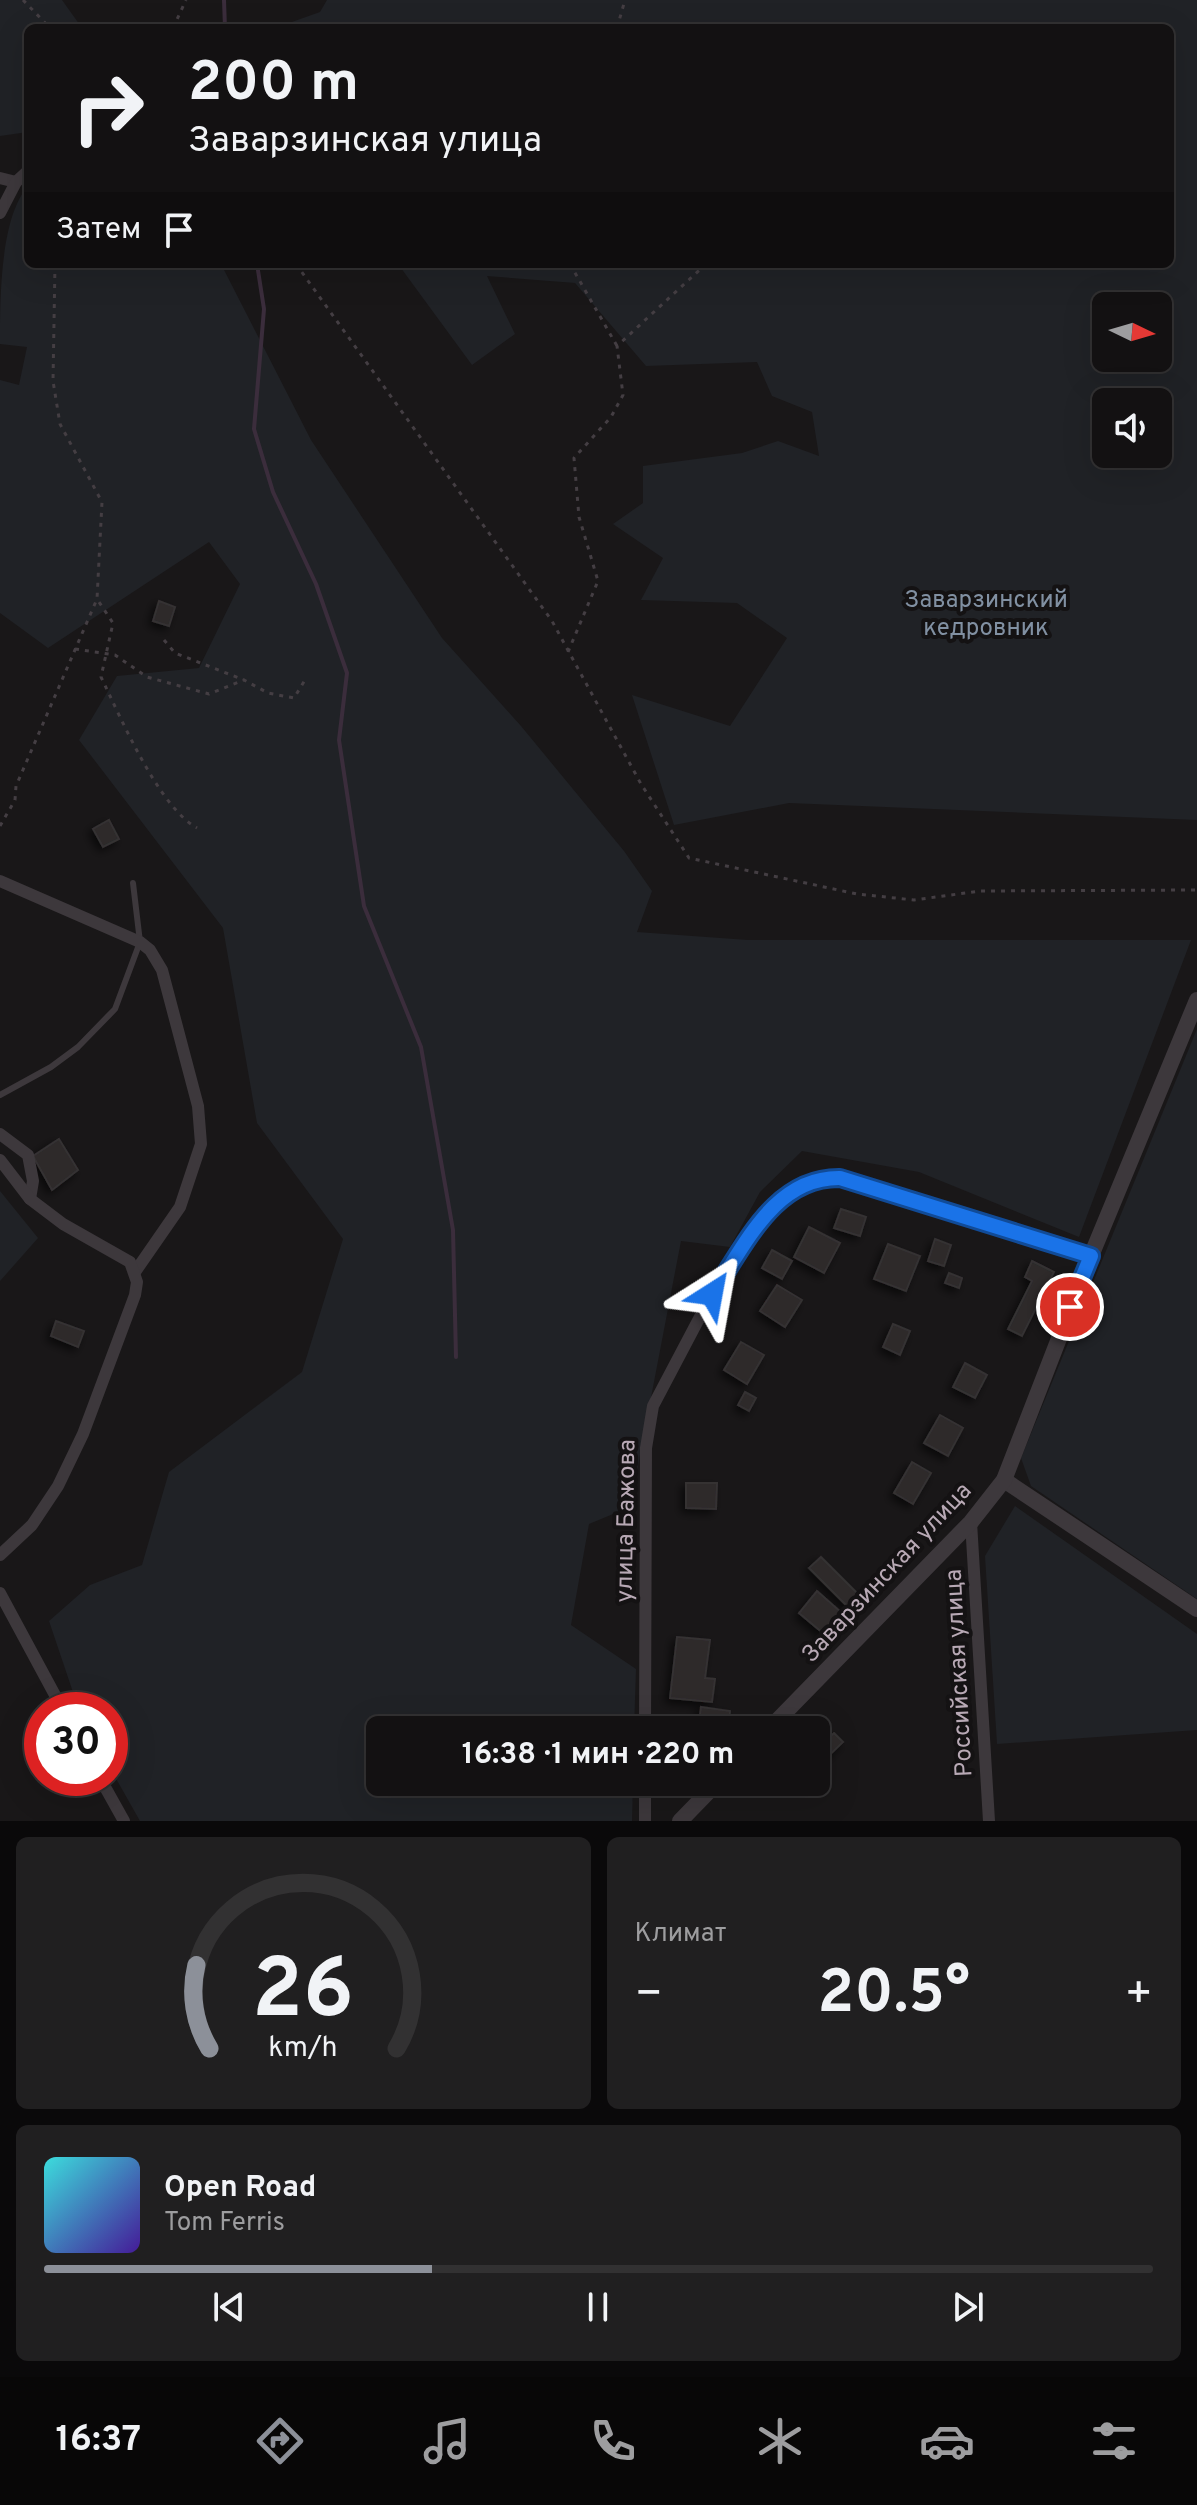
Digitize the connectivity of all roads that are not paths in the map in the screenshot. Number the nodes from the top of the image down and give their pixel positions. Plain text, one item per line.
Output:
1 (24, 175) edge
2 (0, 178) edge
3 (16, 182) junction
4 (0, 213) edge
5 (0, 881) edge
6 (133, 883) dead end
7 (140, 942) junction
8 (1197, 1000) edge
9 (0, 1095) edge
10 (0, 1134) edge
11 (0, 1160) edge
12 (30, 1199) junction
13 (1091, 1256) junction
14 (135, 1272) junction
15 (1004, 1480) junction
16 (971, 1522) junction
17 (0, 1555) edge
18 (0, 1593) edge
19 (1197, 1609) edge
20 (53, 1692) edge
21 (645, 1716) edge
22 (782, 1716) edge
23 (110, 1796) edge
24 (645, 1796) edge
25 (704, 1796) edge
26 (124, 1821) edge
27 (645, 1821) edge
28 (680, 1821) edge
29 (989, 1821) edge

1 - 3 street
2 - 3 street
3 - 4 street
5 - 7 street
6 - 7 lane
7 - 9 lane
7 - 14 street
8 - 13 street, Заварзинская улица
10 - 12 street
11 - 12 street
12 - 14 street
13 - 15 street, Заварзинская улица
13 - 21 street, улица Бажова
14 - 17 street
15 - 16 street, Заварзинская улица
15 - 19 street
16 - 22 street, Заварзинская улица
16 - 29 street, Российская улица
18 - 20 street
23 - 26 street
24 - 27 street
25 - 28 street

